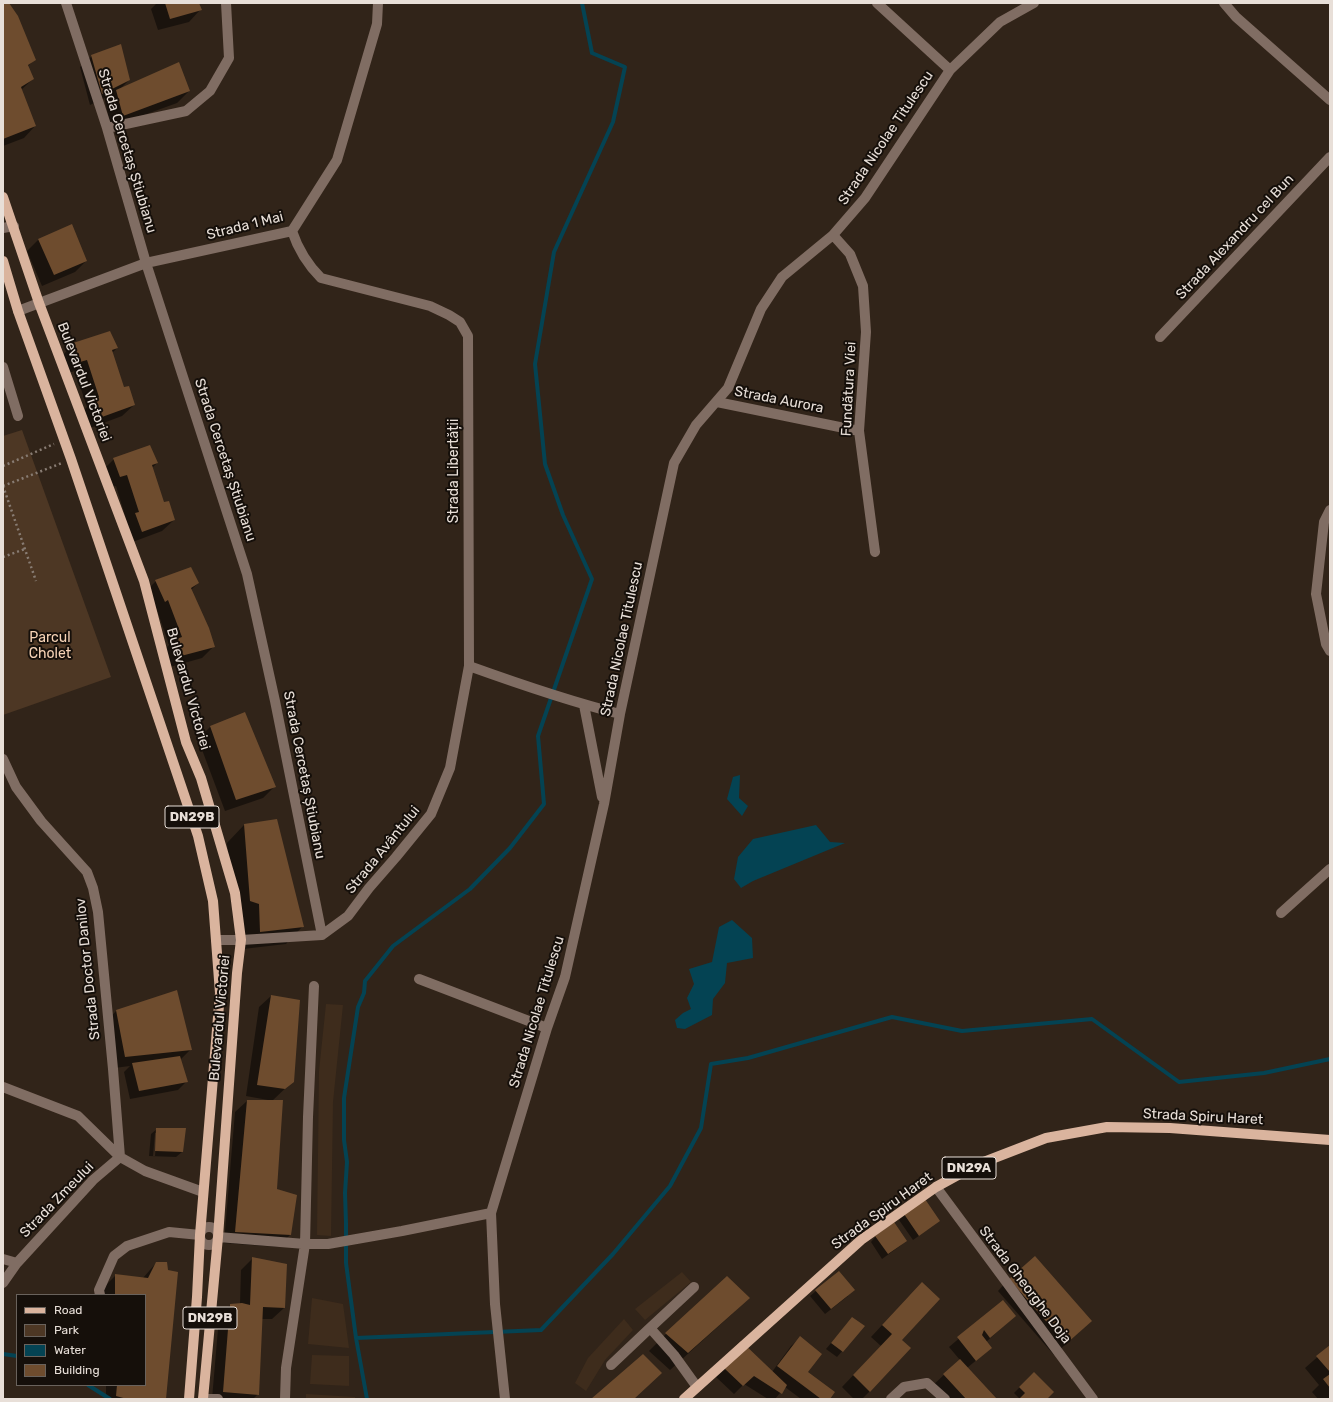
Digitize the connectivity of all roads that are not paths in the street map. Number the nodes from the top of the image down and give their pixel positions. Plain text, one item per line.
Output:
1 (66, 3) edge
2 (226, 3) edge
3 (378, 3) edge
4 (877, 3) edge
5 (1034, 3) edge
6 (1224, 3) edge
7 (950, 70) junction
8 (1330, 100) edge
9 (107, 128) junction
10 (1330, 157) edge
11 (3, 197) edge
12 (14, 226) junction
13 (3, 228) edge
14 (292, 231) junction
15 (833, 235) junction
16 (3, 261) edge
17 (146, 263) junction
18 (39, 303) junction
19 (18, 311) junction
20 (1160, 337) dead end
21 (3, 367) edge
22 (717, 402) junction
23 (18, 416) dead end
24 (859, 431) junction
25 (1330, 510) edge
26 (875, 552) dead end
27 (1330, 651) edge
28 (469, 666) junction
29 (584, 705) junction
30 (620, 714) junction
31 (3, 760) edge
32 (604, 804) junction
33 (1330, 869) edge
34 (1281, 913) dead end
35 (322, 935) junction
36 (216, 940) junction
37 (241, 940) junction
38 (419, 979) dead end
39 (314, 986) dead end
40 (547, 1028) junction
41 (3, 1087) edge
42 (1330, 1140) edge
43 (120, 1157) junction
44 (936, 1187) junction
45 (203, 1192) junction
46 (491, 1213) junction
47 (200, 1235) junction
48 (218, 1237) junction
49 (305, 1244) junction
50 (3, 1259) edge
51 (17, 1263) junction
52 (3, 1283) edge
53 (694, 1287) dead end
54 (100, 1294) edge
55 (650, 1328) junction
56 (611, 1365) dead end
57 (697, 1388) junction
58 (189, 1399) edge
59 (203, 1399) edge
60 (218, 1399) edge
61 (285, 1399) edge
62 (504, 1399) edge
63 (684, 1399) edge
64 (891, 1399) edge
65 (945, 1399) edge
66 (1093, 1399) edge

1 - 9 street, Strada Cercetaș Știubianu
2 - 9 street
3 - 14 street, Strada 1 Mai
4 - 7 street
5 - 7 street, Strada Nicolae Titulescu
6 - 8 street
7 - 15 street, Strada Nicolae Titulescu
9 - 17 street, Strada Cercetaș Știubianu
10 - 20 street, Strada Alexandru cel Bun
11 - 12 main road, Bulevardul Victoriei / DN29B
12 - 13 street
12 - 18 main road, Bulevardul Victoriei / DN29B
14 - 17 street, Strada 1 Mai
14 - 28 street, Strada Libertății
15 - 22 street, Strada Nicolae Titulescu
15 - 24 street, Fundătura Viei
16 - 19 main road, Bulevardul Victoriei / DN29B
17 - 18 street, Strada 1 Mai
17 - 35 street, Strada Cercetaș Știubianu
18 - 19 street, Strada 1 Mai
18 - 37 main road, Bulevardul Victoriei / DN29B
19 - 36 main road, Bulevardul Victoriei / DN29B
21 - 23 street
22 - 24 street, Strada Aurora
22 - 30 street, Strada Nicolae Titulescu
24 - 26 street, Fundătura Viei
25 - 27 street
28 - 29 street
28 - 35 street, Strada Avântului
29 - 30 street
29 - 32 street
30 - 32 street, Strada Nicolae Titulescu
31 - 43 street, Strada Doctor Danilov
32 - 40 street, Strada Nicolae Titulescu
33 - 34 street
35 - 37 street
36 - 37 street
36 - 45 main road, Bulevardul Victoriei / DN29B
37 - 48 main road, Bulevardul Victoriei / DN29B
38 - 40 street
39 - 49 street
40 - 46 street, Strada Nicolae Titulescu
41 - 43 street
42 - 44 main road, Strada Spiru Haret / DN29A
43 - 45 street
43 - 51 street, Strada Zmeului
44 - 57 main road, Strada Spiru Haret / DN29A
44 - 66 street, Strada Gheorghe Doja
45 - 47 main road, Bulevardul Victoriei / DN29B
46 - 49 street
46 - 62 street, Strada Nicolae Titulescu
47 - 48 street
47 - 54 street
47 - 58 main road, Bulevardul Victoriei / DN29B
48 - 49 street
48 - 59 main road, Bulevardul Victoriei / DN29B
49 - 61 street
50 - 51 street
51 - 52 street, Strada Zmeului
53 - 55 street
55 - 56 street
55 - 57 street
57 - 63 main road, Strada Spiru Haret / DN29A
59 - 60 street
64 - 65 street

